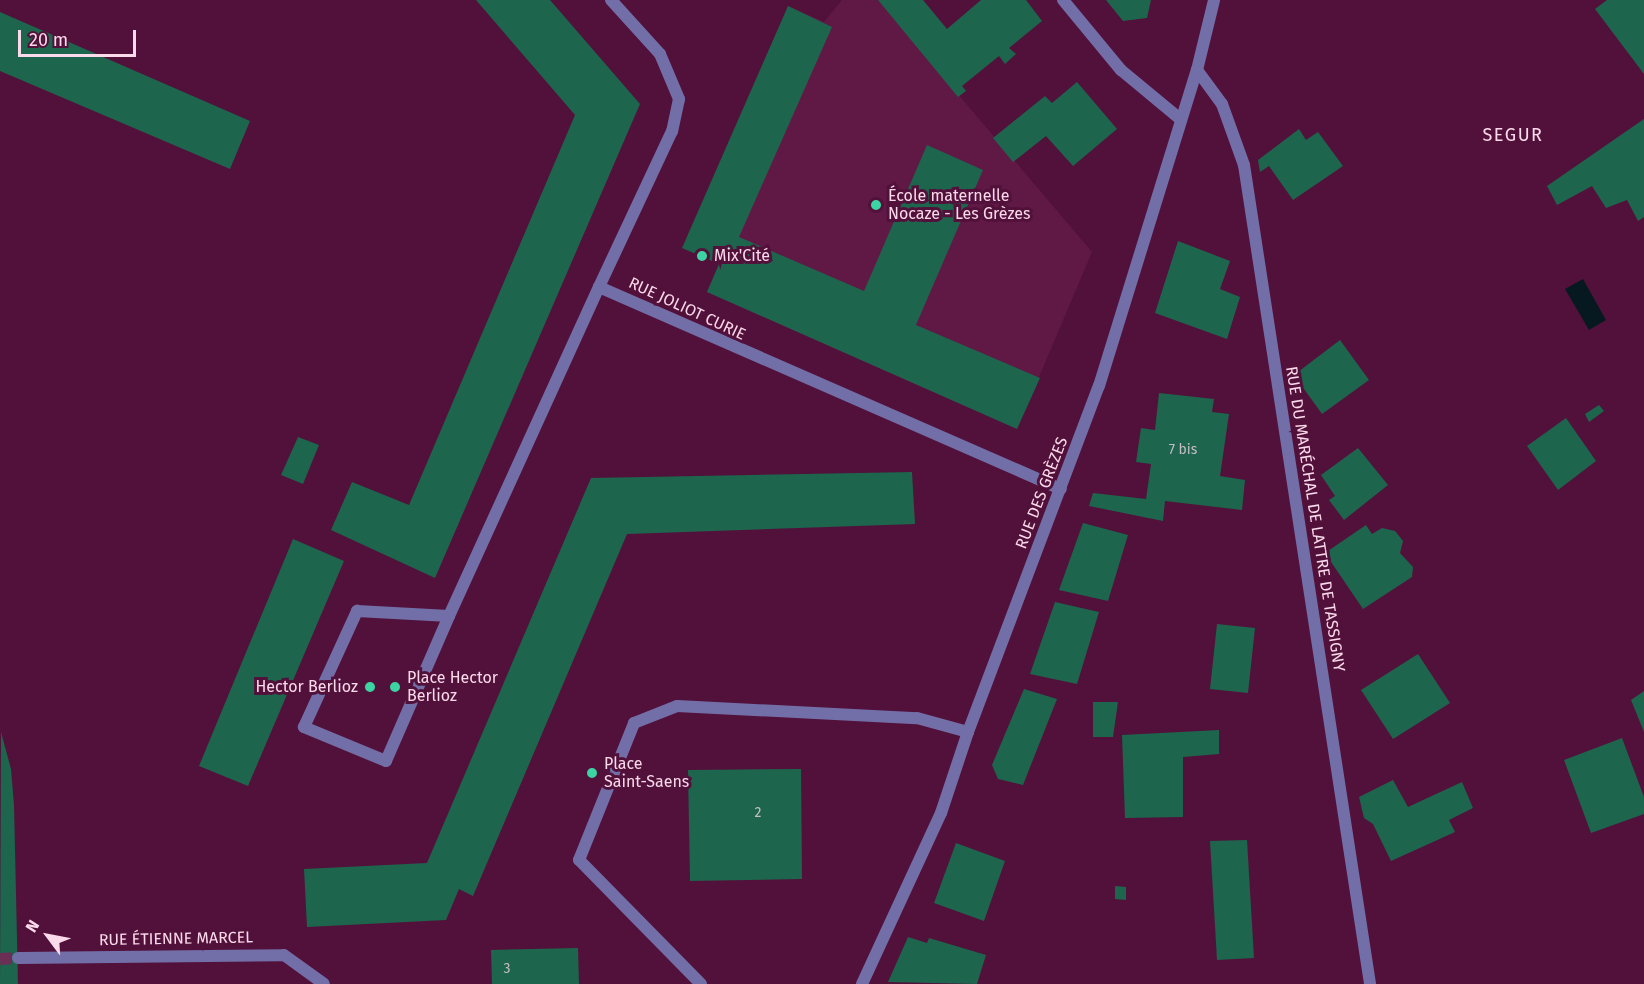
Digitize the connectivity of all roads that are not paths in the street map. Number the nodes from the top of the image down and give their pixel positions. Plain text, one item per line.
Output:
1 (611, 0) edge
2 (1063, 0) edge
3 (1214, 0) edge
4 (1197, 70) junction
5 (1179, 118) junction
6 (599, 287) junction
7 (1061, 489) junction
8 (449, 616) junction
9 (968, 732) junction
10 (18, 958) tunnel mouth
11 (324, 984) edge
12 (701, 984) edge
13 (862, 984) edge
14 (1370, 984) edge

1 - 6 street
2 - 5 street
3 - 4 street, RUE DES GRÈZES
4 - 5 street, RUE DES GRÈZES
4 - 14 street, RUE DU MARÉCHAL DE LATTRE DE TASSIGNY
5 - 7 street, RUE DES GRÈZES
6 - 7 street, RUE JOLIOT CURIE
6 - 8 street
7 - 9 street, RUE DES GRÈZES
8 - 8 street
9 - 12 street
9 - 13 street, RUE DES GRÈZES
10 - 11 street, RUE ÉTIENNE MARCEL

